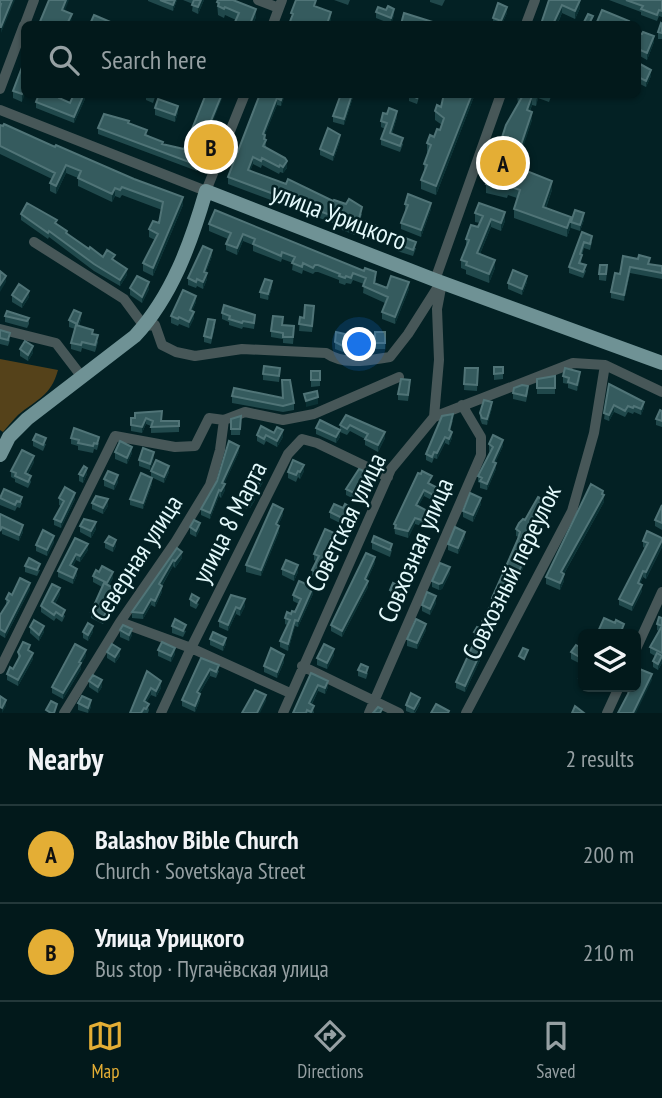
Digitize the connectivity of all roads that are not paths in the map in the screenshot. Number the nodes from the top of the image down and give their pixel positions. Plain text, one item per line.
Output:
1 (34, 0) edge
2 (258, 0) edge
3 (535, 0) edge
4 (281, 4) edge
5 (26, 21) edge
6 (274, 21) edge
7 (527, 21) edge
8 (21, 35) edge
9 (0, 89) edge
10 (243, 98) edge
11 (500, 98) edge
12 (0, 110) edge
13 (206, 191) junction
14 (34, 242) dead end
15 (438, 281) junction
16 (144, 326) junction
17 (0, 329) edge
18 (662, 363) edge
19 (605, 365) junction
20 (82, 377) junction
21 (399, 377) edge
22 (662, 392) edge
23 (461, 405) junction
24 (434, 417) junction
25 (224, 420) junction
26 (0, 455) edge
27 (387, 477) junction
28 (662, 592) edge
29 (120, 622) junction
30 (641, 638) edge
31 (191, 648) junction
32 (302, 666) junction
33 (0, 669) edge
34 (617, 692) edge
35 (290, 693) junction
36 (375, 701) junction
37 (64, 713) edge
38 (160, 713) edge
39 (283, 713) edge
40 (369, 713) edge
41 (399, 713) edge
42 (466, 713) edge
43 (607, 713) edge

1 - 5 street
2 - 4 street
3 - 7 street
4 - 6 street
8 - 9 street
10 - 13 street
11 - 15 street
12 - 13 street, улица Урицкого
13 - 15 main road, улица Урицкого
13 - 16 main road
14 - 16 street
15 - 16 street
15 - 18 main road, улица Урицкого
15 - 24 street
16 - 20 main road
17 - 20 street
19 - 22 street
19 - 23 street, Советская улица
19 - 42 street, Совхозный переулок
20 - 26 main road
21 - 25 street
23 - 24 street, Советская улица
23 - 36 street, Совхозная улица
24 - 27 street, Советская улица
25 - 29 street, Северная улица
25 - 33 street
27 - 31 street, улица 8 Марта
27 - 32 street, Советская улица
28 - 30 street
29 - 31 street
29 - 37 street, Северная улица
31 - 35 street
31 - 38 street, улица 8 Марта
32 - 35 street, Советская улица
32 - 36 street
34 - 43 street
35 - 39 street, Советская улица
36 - 40 street, Совхозная улица
36 - 41 street

